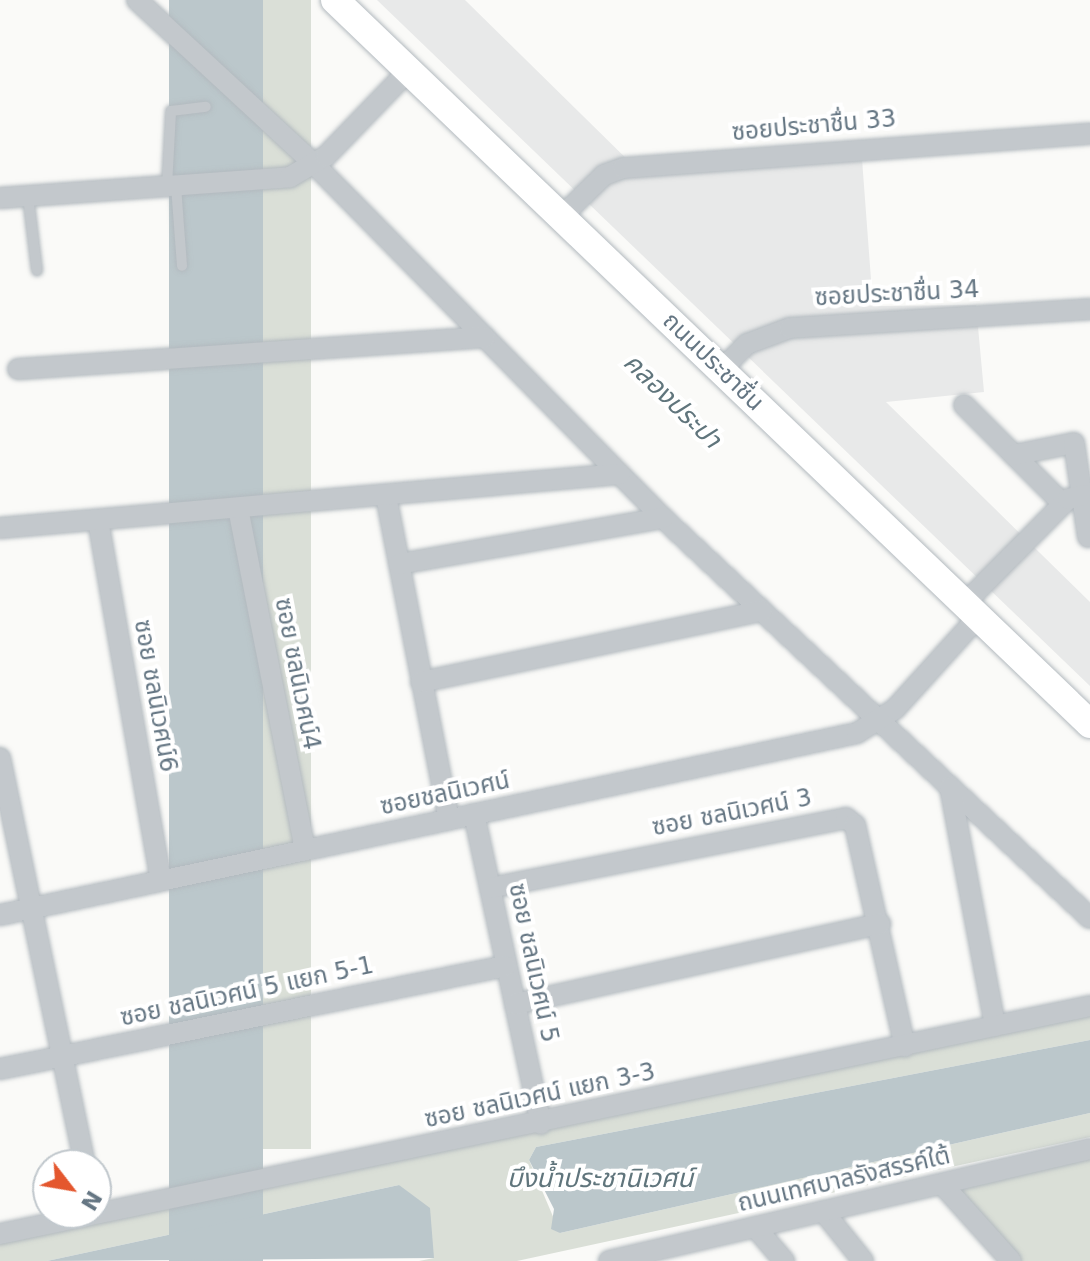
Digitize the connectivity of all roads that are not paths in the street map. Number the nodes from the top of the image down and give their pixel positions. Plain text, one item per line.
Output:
1 (137, 0) edge
2 (346, 3) edge
3 (409, 70) junction
4 (206, 107) dead end
5 (1090, 134) edge
6 (320, 160) junction
7 (172, 186) junction
8 (28, 196) junction
9 (0, 198) edge
10 (561, 217) junction
11 (182, 266) dead end
12 (37, 270) dead end
13 (1090, 309) edge
14 (485, 337) junction
15 (18, 369) dead end
16 (721, 370) junction
17 (964, 405) dead end
18 (1014, 455) junction
19 (620, 474) junction
20 (1084, 495) junction
21 (386, 496) junction
22 (1063, 504) junction
23 (238, 508) junction
24 (663, 518) junction
25 (98, 520) junction
26 (0, 528) edge
27 (1088, 537) edge
28 (399, 564) junction
29 (972, 610) junction
30 (762, 611) junction
31 (421, 682) junction
32 (887, 715) junction
33 (1090, 724) edge
34 (0, 758) edge
35 (950, 787) junction
36 (474, 814) junction
37 (449, 819) junction
38 (305, 850) junction
39 (161, 880) junction
40 (490, 888) junction
41 (31, 908) junction
42 (0, 915) edge
43 (1090, 918) edge
44 (880, 924) junction
45 (505, 966) junction
46 (515, 1004) junction
47 (1090, 1006) edge
48 (995, 1026) junction
49 (905, 1046) junction
50 (62, 1057) junction
51 (0, 1069) edge
52 (541, 1124) junction
53 (82, 1149) edge
54 (1090, 1149) edge
55 (942, 1184) junction
56 (112, 1210) edge
57 (823, 1211) junction
58 (32, 1227) edge
59 (755, 1227) junction
60 (0, 1234) edge
61 (609, 1261) edge
62 (784, 1261) edge
63 (863, 1261) edge
64 (1011, 1261) edge

1 - 6 street
2 - 3 main road, ถนนประชาชื่น
3 - 6 street
3 - 10 main road, ถนนประชาชื่น
4 - 7 lane
5 - 10 street, ซอยประชาชื่น 33
6 - 7 street
6 - 14 street
7 - 8 street
7 - 11 lane
8 - 9 street
8 - 12 lane
10 - 16 main road, ถนนประชาชื่น
13 - 16 street, ซอยประชาชื่น 34
14 - 15 street
14 - 19 street
16 - 29 main road, ถนนประชาชื่น
17 - 18 street
18 - 20 street
18 - 22 street
19 - 21 street
19 - 24 street
20 - 22 street
20 - 27 street
21 - 23 street
21 - 28 street
22 - 29 street
23 - 25 street
23 - 38 street, ซอย ชลนิเวศน์4
24 - 28 street
24 - 30 street
25 - 26 street
25 - 39 street, ซอย ชลนิเวศน์6
28 - 31 street
29 - 32 street
29 - 33 main road, ถนนประชาชื่น
30 - 31 street
30 - 32 street
31 - 37 street
32 - 35 street
32 - 36 street, ซอยชลนิเวศน์
34 - 41 street
35 - 43 street
35 - 48 street
36 - 37 street, ซอยชลนิเวศน์
36 - 40 street, ซอย ชลนิเวศน์ 5
37 - 38 street, ซอยชลนิเวศน์
38 - 39 street, ซอยชลนิเวศน์
39 - 41 street, ซอยชลนิเวศน์
40 - 44 street, ซอย ชลนิเวศน์ 3
40 - 45 street, ซอย ชลนิเวศน์ 5
41 - 42 street, ซอยชลนิเวศน์
41 - 50 street
44 - 46 street
44 - 49 street, ซอย ชลนิเวศน์ 3
45 - 46 street, ซอย ชลนิเวศน์ 5
45 - 50 street, ซอย ชลนิเวศน์ 5 แยก 5-1
46 - 52 street, ซอย ชลนิเวศน์ 5
47 - 48 street, ซอย ชลนิเวศน์ แยก 3-3
48 - 49 street, ซอย ชลนิเวศน์ แยก 3-3
49 - 52 street, ซอย ชลนิเวศน์ แยก 3-3
50 - 51 street, ซอย ชลนิเวศน์ 5 แยก 5-1
50 - 53 street
52 - 56 street, ซอย ชลนิเวศน์ แยก 3-3
54 - 55 street, ถนนเทศบาลรังสรรค์ใต้
55 - 57 street, ถนนเทศบาลรังสรรค์ใต้
55 - 64 street
57 - 59 street, ถนนเทศบาลรังสรรค์ใต้
57 - 63 street
58 - 60 street, ซอย ชลนิเวศน์ แยก 3-3
59 - 61 street, ถนนเทศบาลรังสรรค์ใต้
59 - 62 street

